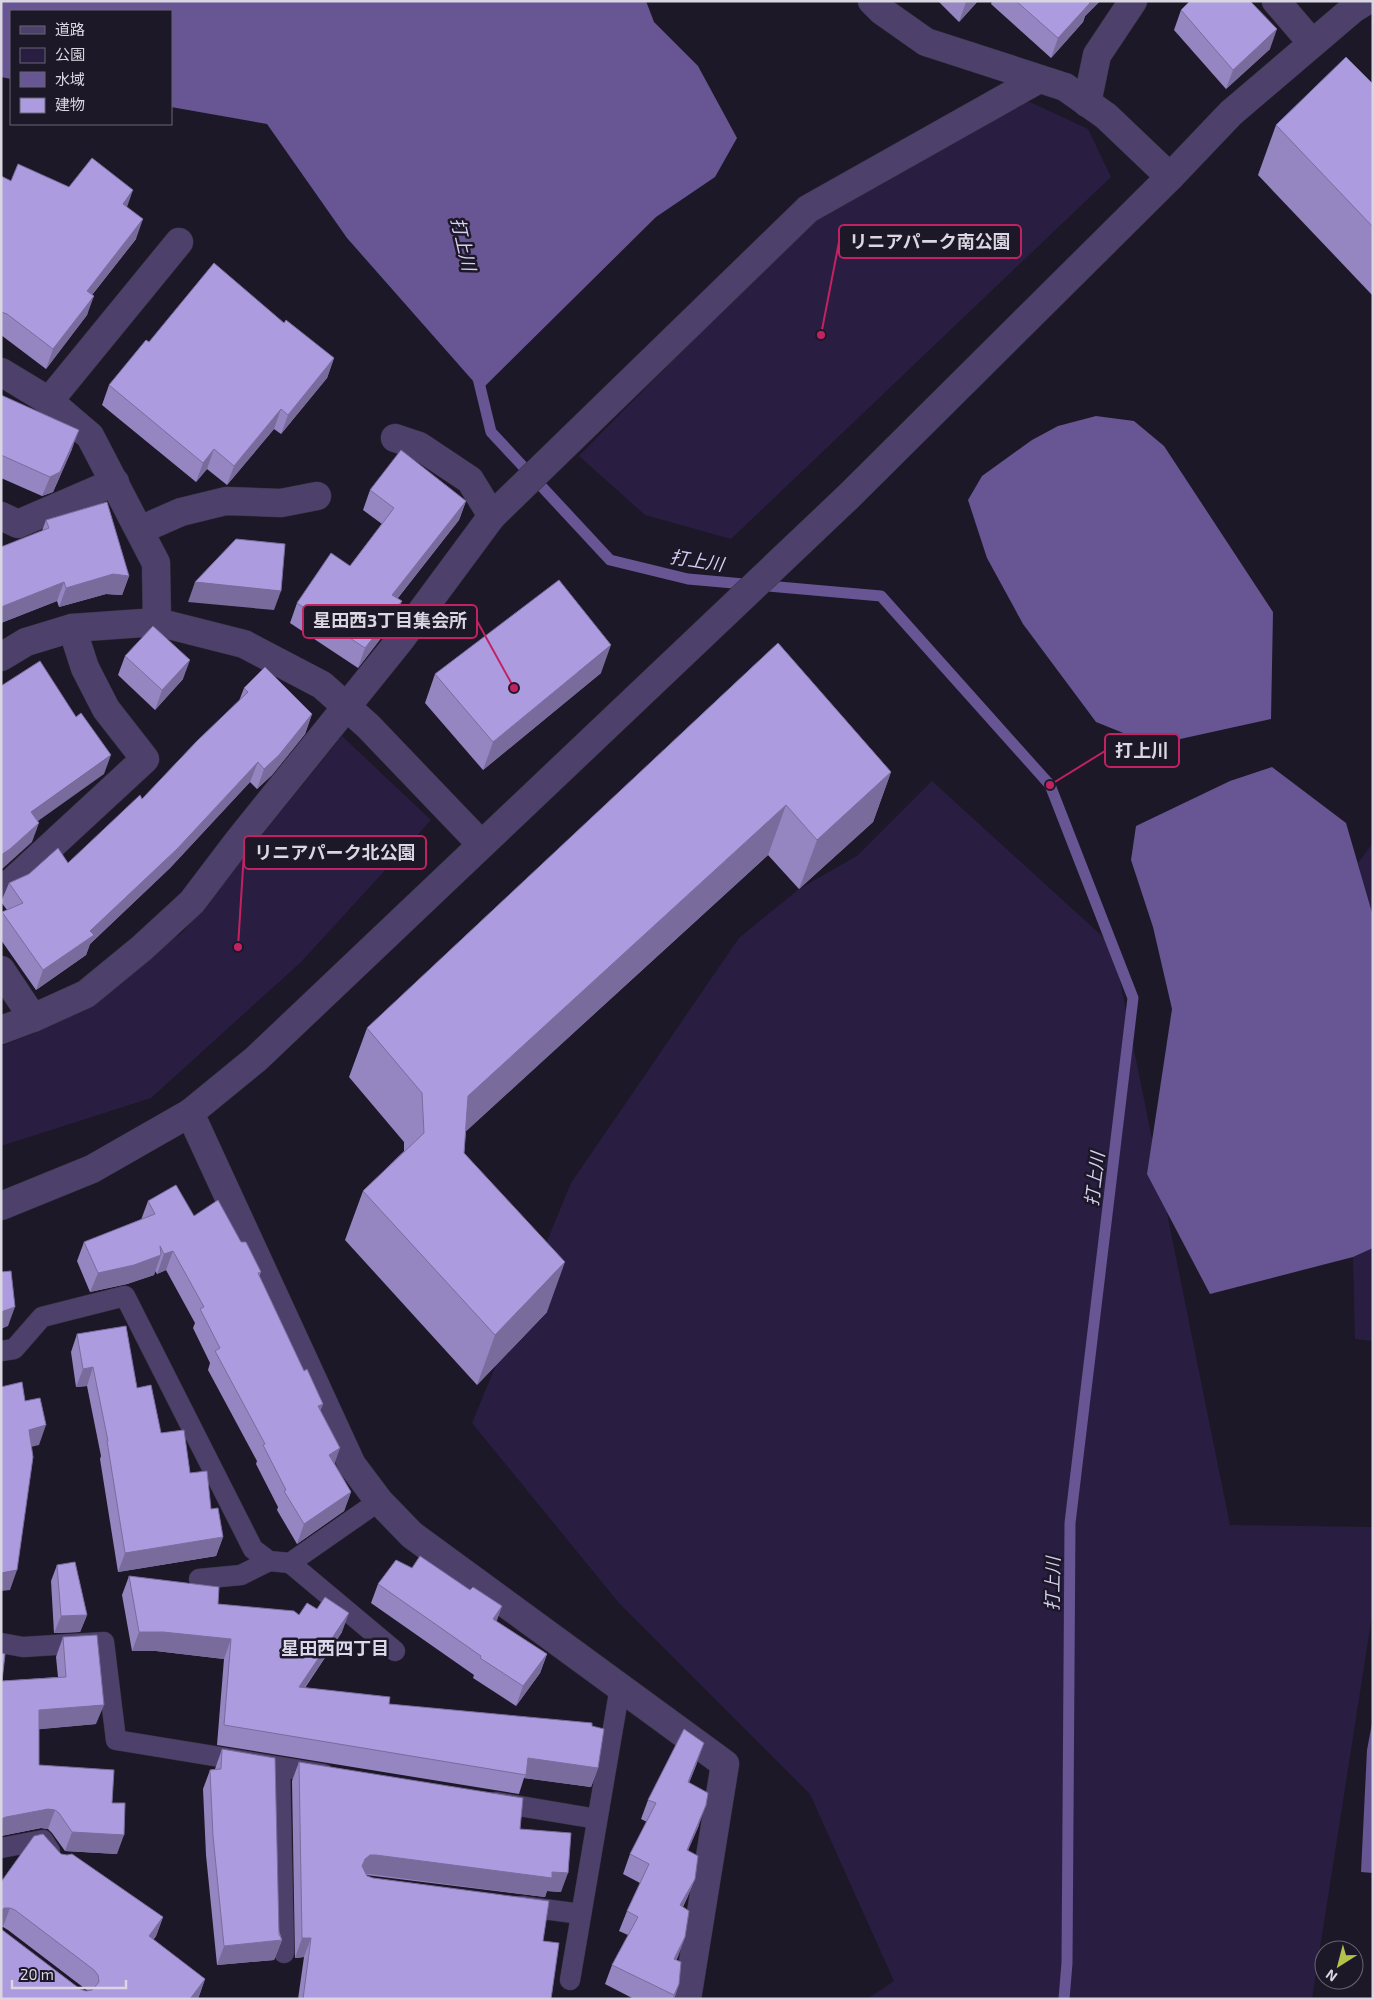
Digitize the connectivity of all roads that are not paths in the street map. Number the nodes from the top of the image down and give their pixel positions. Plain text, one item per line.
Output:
1 (872, 1) edge
2 (1133, 1) edge
3 (1276, 1) edge
4 (1366, 1) edge
5 (1312, 43) junction
6 (1039, 79) junction
7 (1087, 103) junction
8 (1170, 178) junction
9 (179, 242) dead end
10 (1, 372) edge
11 (49, 401) junction
12 (395, 438) dead end
13 (115, 482) junction
14 (317, 496) dead end
15 (1, 516) edge
16 (492, 516) junction
17 (140, 530) junction
18 (158, 622) junction
19 (72, 628) junction
20 (1, 657) edge
21 (348, 708) junction
22 (481, 844) junction
23 (1, 888) edge
24 (1, 970) edge
25 (33, 1018) junction
26 (1, 1030) edge
27 (190, 1112) junction
28 (1, 1206) edge
29 (1, 1351) edge
30 (379, 1501) junction
31 (269, 1561) junction
32 (290, 1563) junction
33 (199, 1579) dead end
34 (1, 1643) edge
35 (395, 1651) dead end
36 (620, 1687) junction
37 (280, 1767) junction
38 (338, 1776) edge
39 (482, 1800) edge
40 (597, 1819) junction
41 (1, 1848) edge
42 (59, 1863) edge
43 (503, 1904) edge
44 (581, 1914) junction
45 (284, 1953) dead end
46 (570, 1980) dead end
47 (687, 1999) edge

1 - 6 street
2 - 7 street
3 - 5 street
4 - 5 street
5 - 8 street
6 - 7 street
6 - 16 street
7 - 8 street
8 - 22 street
9 - 11 street
10 - 11 street
11 - 13 street
12 - 16 street
13 - 15 street
13 - 17 street
14 - 17 street
16 - 21 street
17 - 18 street
18 - 19 street
18 - 21 street
19 - 20 street
19 - 23 street
21 - 22 street
21 - 25 street
22 - 27 street
24 - 25 street
25 - 26 street
27 - 28 street
27 - 30 street
29 - 31 lane
30 - 32 lane
30 - 36 street
31 - 32 lane
31 - 33 lane
32 - 35 lane
34 - 37 lane
36 - 40 lane
36 - 47 street
37 - 38 lane
37 - 45 lane
39 - 40 lane
40 - 44 lane
41 - 42 lane
43 - 44 lane
44 - 46 lane

